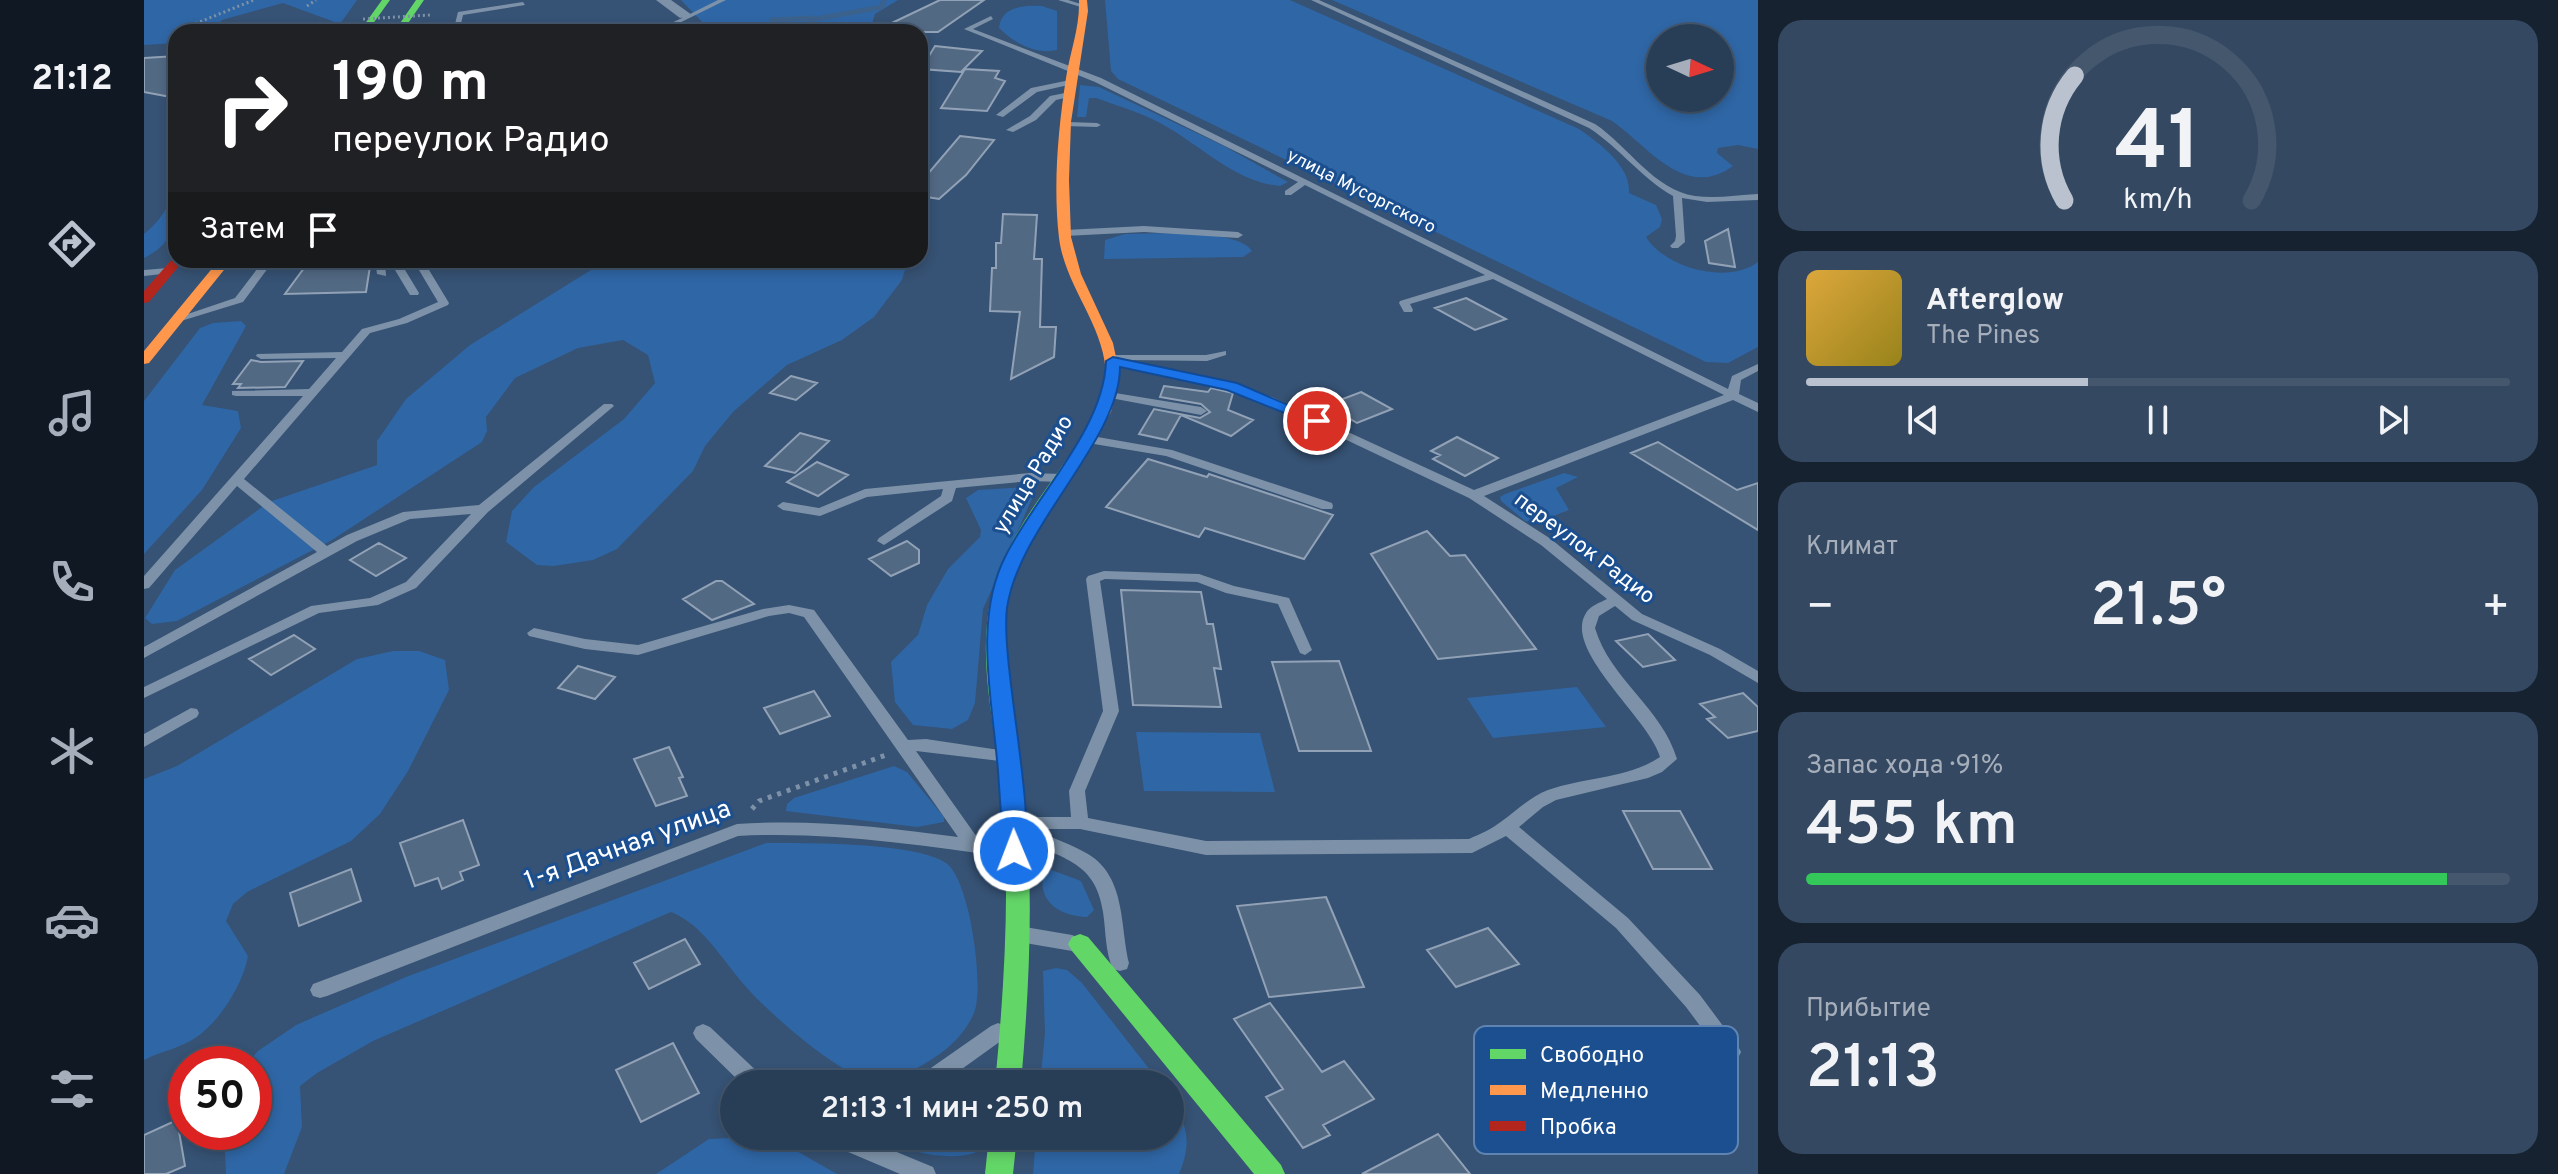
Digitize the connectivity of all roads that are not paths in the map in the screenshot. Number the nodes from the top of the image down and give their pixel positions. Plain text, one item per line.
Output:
1 (386, 0) edge
2 (662, 0) edge
3 (723, 0) edge
4 (1061, 0) edge
5 (1314, 0) edge
6 (1083, 3) edge
7 (523, 4) dead end
8 (425, 8) edge
9 (685, 17) junction
10 (991, 18) dead end
11 (364, 24) edge
12 (407, 24) edge
13 (458, 24) edge
14 (671, 24) edge
15 (953, 28) dead end
16 (967, 29) junction
17 (1071, 82) junction
18 (1000, 115) dead end
19 (1068, 124) junction
20 (1097, 125) dead end
21 (1010, 130) dead end
22 (1297, 187) junction
23 (1677, 194) junction
24 (1308, 197) dead end
25 (1758, 197) edge
26 (1065, 233) junction
27 (1238, 235) dead end
28 (1675, 246) dead end
29 (168, 267) edge
30 (172, 268) edge
31 (219, 268) edge
32 (263, 268) edge
33 (381, 268) edge
34 (399, 268) edge
35 (423, 268) edge
36 (144, 273) edge
37 (382, 274) dead end
38 (1493, 276) junction
39 (414, 293) dead end
40 (144, 299) edge
41 (1408, 310) dead end
42 (178, 319) junction
43 (1222, 353) dead end
44 (341, 355) junction
45 (261, 356) dead end
46 (1113, 359) junction
47 (144, 360) edge
48 (1758, 367) edge
49 (310, 392) junction
50 (236, 393) dead end
51 (1108, 395) junction
52 (1733, 396) junction
53 (608, 406) dead end
54 (1758, 408) edge
55 (1201, 411) dead end
56 (1086, 439) junction
57 (1061, 478) junction
58 (236, 479) junction
59 (950, 487) junction
60 (1474, 495) junction
61 (783, 506) dead end
62 (1327, 506) dead end
63 (483, 509) junction
64 (884, 541) dead end
65 (326, 552) junction
66 (144, 585) edge
67 (1614, 601) junction
68 (534, 633) dead end
69 (1305, 650) dead end
70 (144, 653) edge
71 (1758, 678) edge
72 (144, 693) edge
73 (191, 713) dead end
74 (144, 741) edge
75 (905, 747) junction
76 (1006, 755) junction
77 (1015, 823) junction
78 (1080, 823) junction
79 (1507, 827) junction
80 (974, 846) junction
81 (1014, 851) junction
82 (1018, 934) junction
83 (1080, 944) joint
84 (320, 990) dead end
85 (1131, 1006) junction
86 (1014, 1020) junction
87 (1712, 1026) edge
88 (703, 1033) dead end
89 (741, 1070) edge
90 (949, 1070) edge
91 (1009, 1070) edge
92 (868, 1150) edge
93 (1002, 1150) edge
94 (1258, 1166) edge
95 (925, 1174) edge
96 (999, 1174) edge

1 - 11 main road
2 - 9 street
3 - 9 lane
4 - 6 lane
5 - 23 lane
6 - 17 main road
7 - 13 lane
8 - 12 main road
9 - 14 lane
10 - 16 lane
15 - 16 lane
16 - 17 lane, улица Мусоргского
17 - 18 lane
17 - 19 main road
17 - 21 lane
17 - 22 lane, улица Мусоргского
19 - 20 lane
19 - 26 main road
22 - 24 lane
22 - 38 lane, улица Мусоргского
23 - 25 lane
23 - 28 lane
26 - 27 lane
26 - 46 main road
29 - 36 lane
30 - 40 main road
31 - 42 main road
32 - 42 lane
33 - 37 lane
34 - 39 lane
35 - 44 lane
38 - 41 lane
38 - 52 lane, улица Мусоргского
42 - 47 main road
43 - 46 lane
44 - 45 lane
44 - 49 lane
46 - 51 main road, улица Радио
46 - 60 lane, переулок Радио
48 - 52 lane
49 - 50 lane
49 - 58 lane
51 - 55 lane
51 - 56 main road, улица Радио
52 - 54 lane, улица Мусоргского
52 - 60 lane
53 - 63 lane
56 - 57 main road, улица Радио
56 - 62 lane
57 - 59 lane
57 - 76 main road, улица Радио
58 - 65 lane
58 - 66 lane
59 - 61 lane
59 - 64 lane
60 - 67 lane, переулок Радио
63 - 65 lane
63 - 72 lane
65 - 70 lane
67 - 71 lane, переулок Радио
67 - 79 lane
68 - 75 lane
69 - 78 lane
73 - 74 lane
75 - 76 lane
75 - 80 lane
76 - 77 main road, улица Радио
77 - 78 lane
77 - 81 main road, улица Радио
77 - 85 lane
78 - 79 lane
79 - 87 lane
80 - 81 lane, 1-я Дачная улица
80 - 84 lane, 1-я Дачная улица
81 - 82 main road, улица Радио
82 - 83 lane
82 - 86 main road, улица Радио
83 - 85 main road
85 - 94 main road
86 - 90 lane
86 - 91 main road, улица Радио
88 - 89 lane
92 - 95 lane
93 - 96 main road

